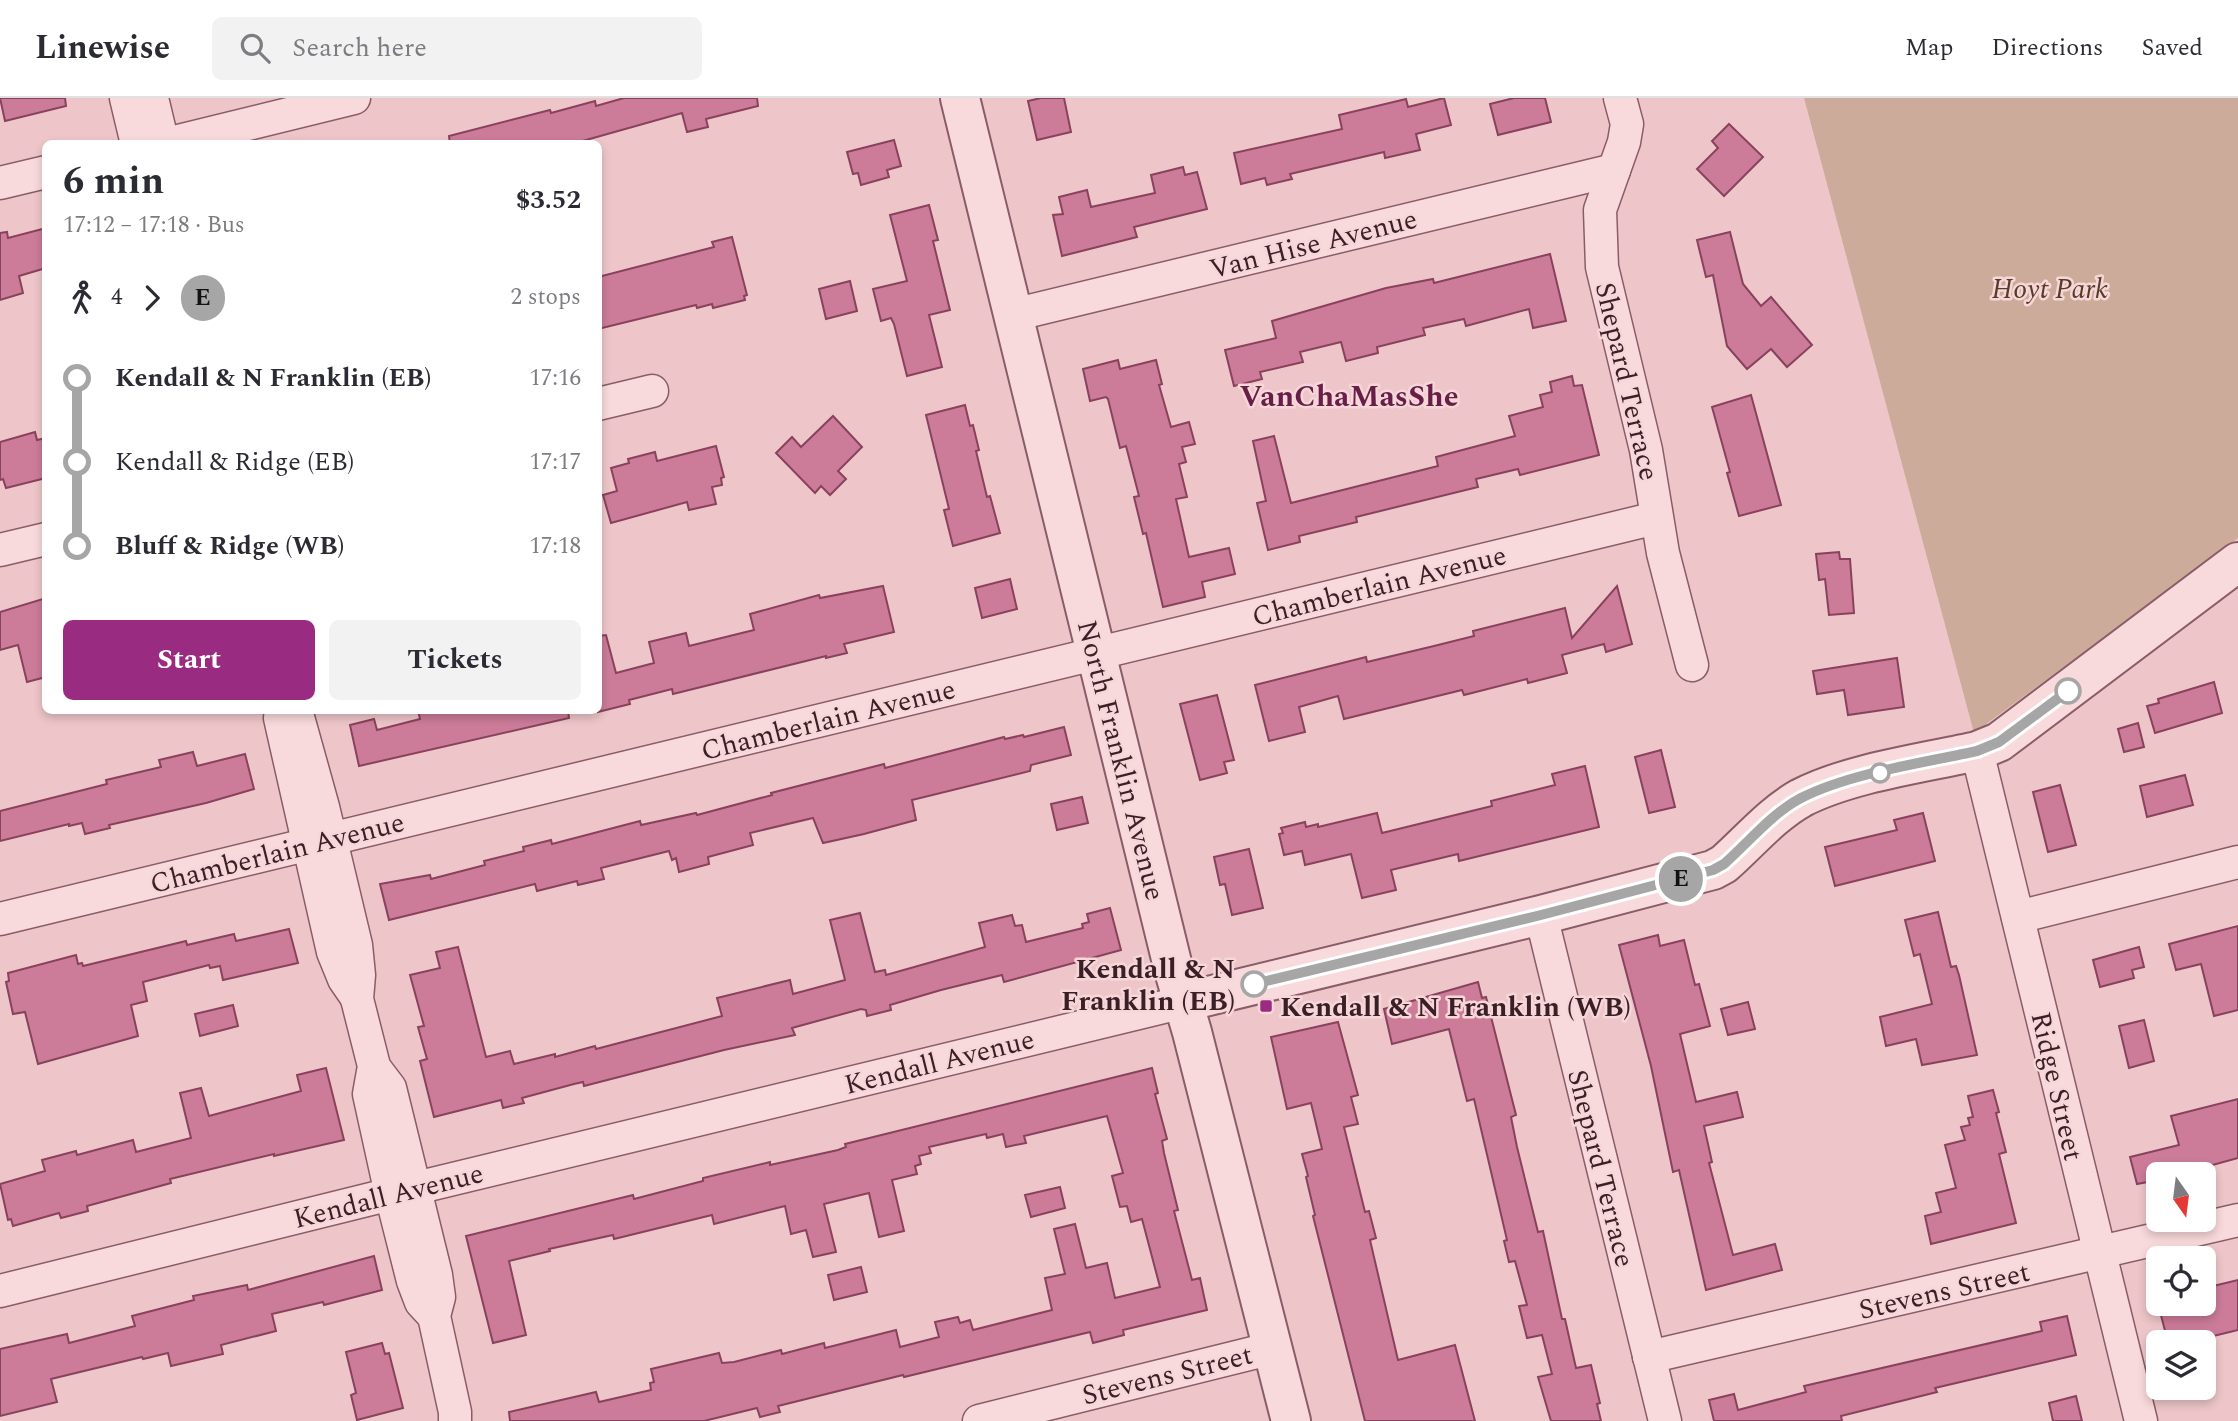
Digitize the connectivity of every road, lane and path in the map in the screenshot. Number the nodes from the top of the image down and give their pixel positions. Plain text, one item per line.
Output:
1 (126, 98) edge
2 (152, 98) edge
3 (354, 98) edge
4 (960, 98) edge
5 (1620, 98) edge
6 (136, 140) edge
7 (163, 140) edge
8 (181, 140) edge
9 (1614, 170) junction
10 (42, 173) edge
11 (0, 183) edge
12 (1013, 315) junction
13 (652, 391) dead end
14 (602, 403) edge
15 (1656, 518) junction
16 (42, 540) edge
17 (0, 550) edge
18 (2238, 562) edge
19 (1096, 654) junction
20 (1692, 665) dead end
21 (279, 714) edge
22 (297, 714) edge
23 (1977, 751) junction
24 (319, 842) junction
25 (2238, 862) edge
26 (1541, 915) junction
27 (2018, 917) junction
28 (0, 919) edge
29 (1184, 1002) junction
30 (403, 1191) junction
31 (2238, 1220) edge
32 (2098, 1254) junction
33 (0, 1291) edge
34 (1273, 1348) junction
35 (1649, 1357) junction
36 (457, 1418) edge
37 (979, 1421) edge
38 (1291, 1421) edge
39 (1665, 1421) edge
40 (2141, 1421) edge

1 - 6 street
2 - 7 street
3 - 8 street
4 - 12 street, North Franklin Avenue
5 - 9 street, Shepard Terrace
9 - 12 street, Van Hise Avenue
9 - 15 street, Shepard Terrace
10 - 11 street
12 - 19 street, North Franklin Avenue
13 - 14 street
15 - 19 street, Chamberlain Avenue
15 - 20 street, Shepard Terrace
16 - 17 street
18 - 23 street, Kendall Avenue
19 - 24 street, Chamberlain Avenue
19 - 29 street, North Franklin Avenue
21 - 24 street
22 - 24 street
23 - 26 street, Kendall Avenue
23 - 27 street, Ridge Street
24 - 28 street, Chamberlain Avenue
24 - 30 street
25 - 27 street
26 - 29 street, Kendall Avenue
26 - 35 street, Shepard Terrace
27 - 32 street, Ridge Street
29 - 30 street, Kendall Avenue
29 - 34 street, North Franklin Avenue
30 - 33 street, Kendall Avenue
30 - 36 street
31 - 32 street, Stevens Street
32 - 35 street, Stevens Street
32 - 40 street, Ridge Street
34 - 37 street, Stevens Street
34 - 38 street, North Franklin Avenue
35 - 39 street, Shepard Terrace

